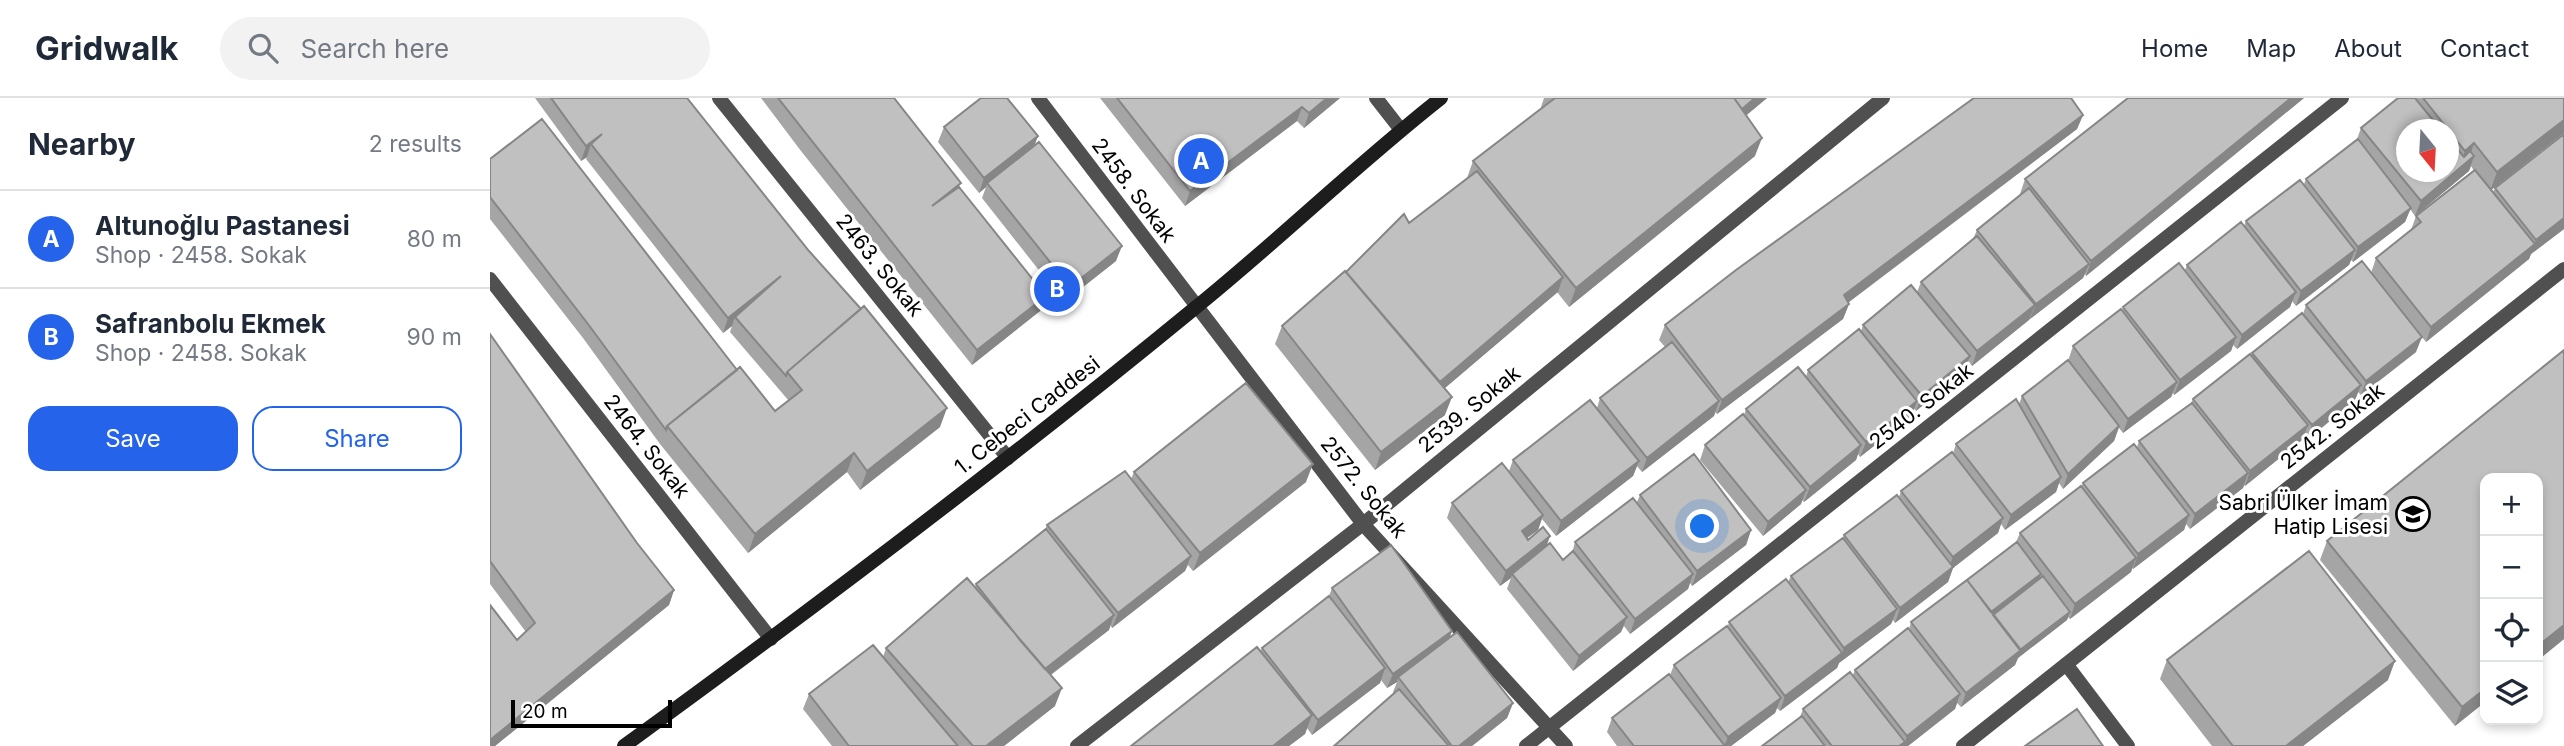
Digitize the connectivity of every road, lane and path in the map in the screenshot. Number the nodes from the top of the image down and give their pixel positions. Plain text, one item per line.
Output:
1 (719, 98) edge
2 (1038, 98) edge
3 (1376, 98) edge
4 (1441, 98) edge
5 (1883, 98) edge
6 (2342, 98) edge
7 (1401, 130) junction
8 (2564, 269) edge
9 (490, 279) edge
10 (1197, 307) junction
11 (1008, 458) junction
12 (1363, 524) junction
13 (771, 639) junction
14 (2066, 664) junction
15 (1551, 727) junction
16 (624, 746) edge
17 (1077, 746) edge
18 (1526, 746) edge
19 (1566, 746) edge
20 (1962, 746) edge
21 (2128, 746) edge

1 - 11 street, 2463. Sokak
2 - 10 street, 2458. Sokak
3 - 7 street
4 - 7 main road, 1. Cebeci Caddesi
5 - 12 street, 2539. Sokak
6 - 15 street, 2540. Sokak
7 - 10 main road, 1. Cebeci Caddesi
8 - 14 street, 2542. Sokak
9 - 13 street, 2464. Sokak
10 - 11 main road, 1. Cebeci Caddesi
10 - 12 street, 2572. Sokak
11 - 13 main road, 1. Cebeci Caddesi
12 - 15 street, 2572. Sokak
12 - 17 street, 2539. Sokak
13 - 16 main road, 1. Cebeci Caddesi
14 - 20 street, 2542. Sokak
14 - 21 street
15 - 18 street, 2540. Sokak
15 - 19 street, 2572. Sokak

